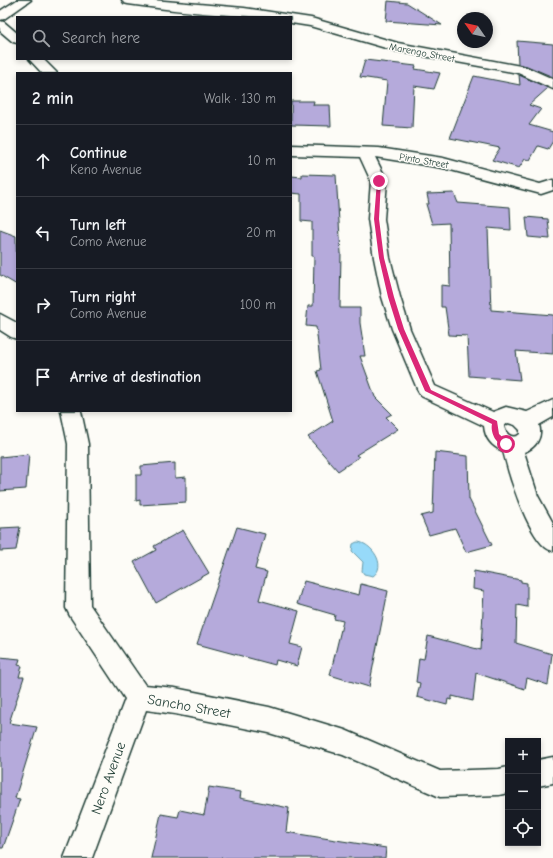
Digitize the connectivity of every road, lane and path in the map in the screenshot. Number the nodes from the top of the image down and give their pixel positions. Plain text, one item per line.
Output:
1 (25, 0) edge
2 (128, 0) edge
3 (0, 16) edge
4 (278, 16) edge
5 (292, 18) edge
6 (0, 25) edge
7 (16, 38) edge
8 (37, 60) edge
9 (49, 72) edge
10 (553, 85) edge
11 (292, 150) edge
12 (365, 152) junction
13 (400, 156) junction
14 (379, 181) junction
15 (553, 185) edge
16 (0, 321) edge
17 (16, 331) edge
18 (553, 408) edge
19 (71, 412) edge
20 (495, 422) junction
21 (526, 422) junction
22 (512, 446) junction
23 (553, 541) edge
24 (138, 697) junction
25 (553, 770) edge
26 (541, 772) edge
27 (505, 781) edge
28 (78, 858) edge

1 - 3 street
2 - 4 street
5 - 10 street, Marengo Street
6 - 7 street
8 - 9 street
11 - 12 street, Pinto Street
12 - 13 street, Pinto Street
12 - 14 street
13 - 14 street
13 - 15 street, Pinto Street
14 - 20 street
16 - 17 street
18 - 21 street
19 - 24 street, Sancho Street
20 - 21 street
20 - 22 street
21 - 22 street
22 - 23 street
24 - 27 street, Sancho Street
24 - 28 street, Nero Avenue
25 - 26 street

